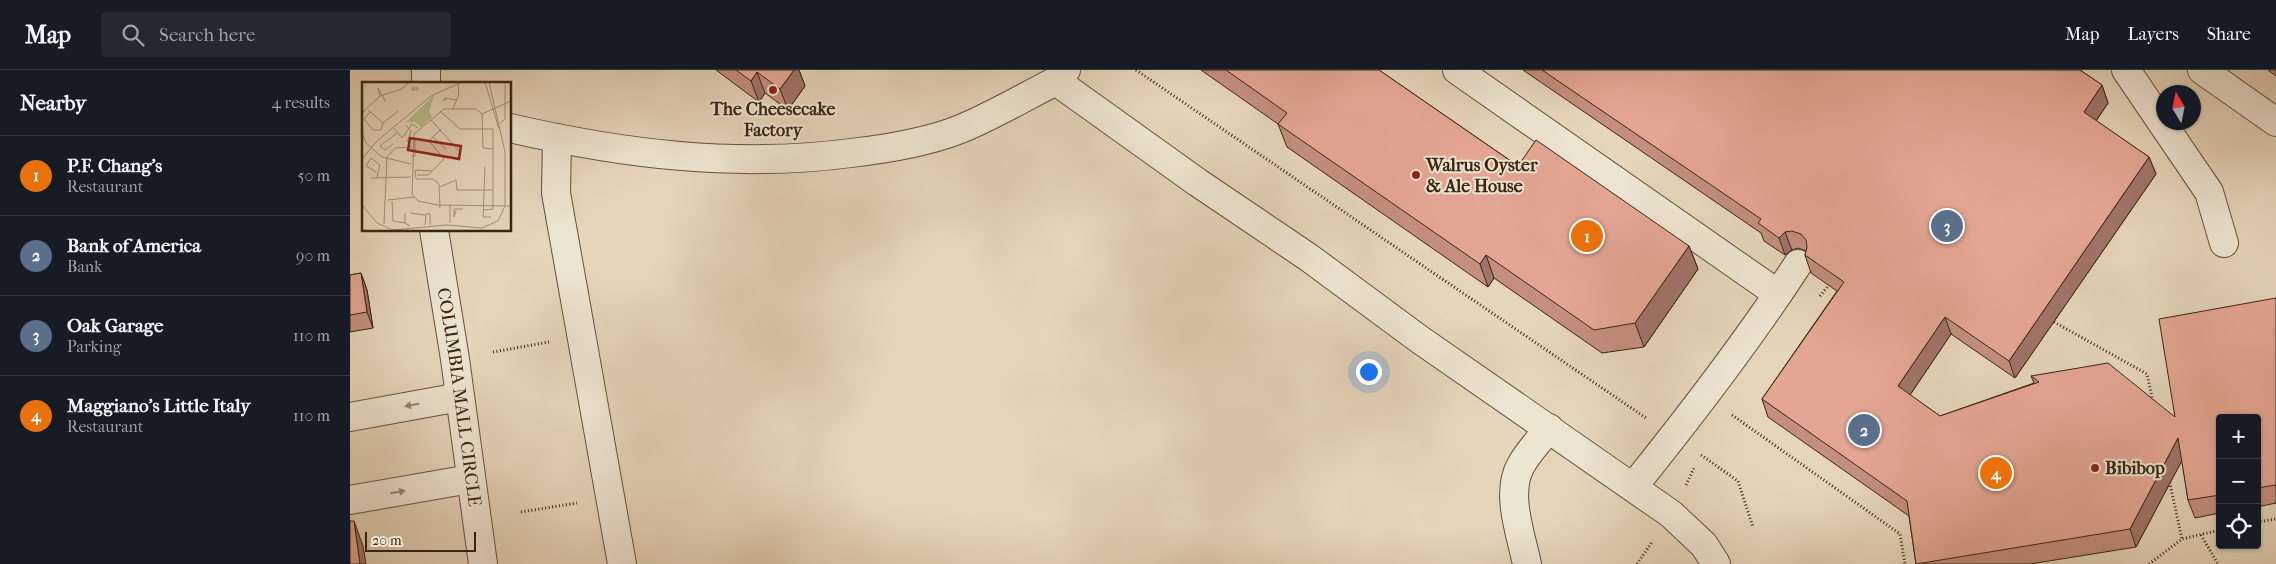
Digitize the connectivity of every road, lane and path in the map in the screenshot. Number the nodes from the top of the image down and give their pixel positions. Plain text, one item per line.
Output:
1 (1136, 70) edge
2 (1457, 70) edge
3 (2126, 70) edge
4 (2202, 70) edge
5 (1061, 76) edge
6 (2276, 122) edge
7 (511, 128) edge
8 (557, 138) junction
9 (434, 231) edge
10 (2224, 243) dead end
11 (1798, 264) dead end
12 (1778, 294) junction
13 (2054, 322) dead end
14 (550, 342) dead end
15 (493, 352) dead end
16 (460, 397) junction
17 (2153, 404) edge
18 (1730, 413) dead end
19 (350, 417) edge
20 (1549, 428) junction
21 (1674, 436) junction
22 (2168, 471) edge
23 (470, 479) junction
24 (1633, 487) junction
25 (350, 500) edge
26 (579, 503) dead end
27 (521, 512) dead end
28 (2276, 519) edge
29 (2261, 521) edge
30 (1753, 527) dead end
31 (2216, 531) edge
32 (2202, 535) junction
33 (2182, 539) junction
34 (483, 564) edge
35 (622, 564) edge
36 (1527, 564) edge
37 (1716, 564) edge
38 (1905, 564) edge
39 (2148, 564) edge
40 (2218, 564) edge

1 - 21 path
2 - 12 street
3 - 10 street
4 - 6 street
5 - 8 street
5 - 20 street
7 - 8 street
8 - 35 street
9 - 16 street, COLUMBIA MALL CIRCLE
11 - 12 street
12 - 21 street
13 - 17 path
14 - 15 path
16 -> 19 street
16 - 23 street, COLUMBIA MALL CIRCLE
18 - 38 path
20 - 24 street
20 - 36 street
21 - 24 street
21 - 30 path
22 - 33 path
25 -> 23 street
23 - 34 street, COLUMBIA MALL CIRCLE
24 - 37 street
26 - 27 path
28 - 29 path
31 - 32 path
32 - 33 path
32 - 40 path
33 - 39 path

